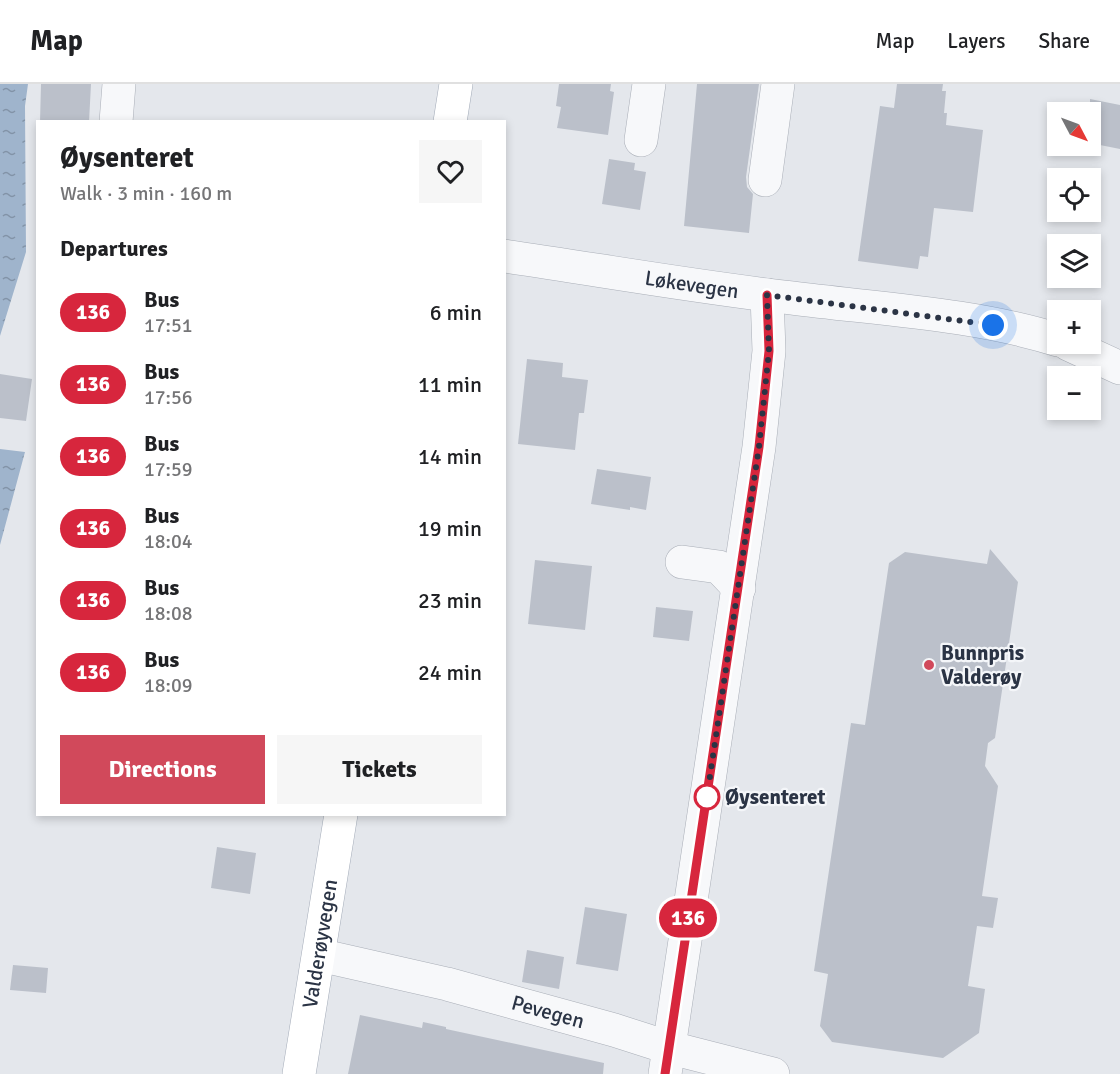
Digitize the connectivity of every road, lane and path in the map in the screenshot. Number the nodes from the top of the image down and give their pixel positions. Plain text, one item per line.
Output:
1 (119, 84) edge
2 (456, 84) edge
3 (649, 84) edge
4 (778, 84) edge
5 (116, 120) edge
6 (450, 120) edge
7 (641, 140) dead end
8 (765, 180) dead end
9 (506, 256) edge
10 (767, 295) junction
11 (1047, 336) edge
12 (1090, 354) edge
13 (1120, 368) edge
14 (682, 562) dead end
15 (739, 588) junction
16 (341, 816) edge
17 (319, 955) junction
18 (666, 1061) edge
19 (299, 1074) edge
20 (773, 1074) edge

1 - 5 street
2 - 6 main road
3 - 7 street
4 - 8 street
9 - 10 street, Løkevegen
10 - 11 street, Løkevegen
10 - 15 street
12 - 13 street
14 - 15 street
15 - 18 street
16 - 17 main road, Valderøyvegen
17 - 18 street, Pevegen
17 - 19 main road, Valderøyvegen
18 - 20 street, Pevegen

